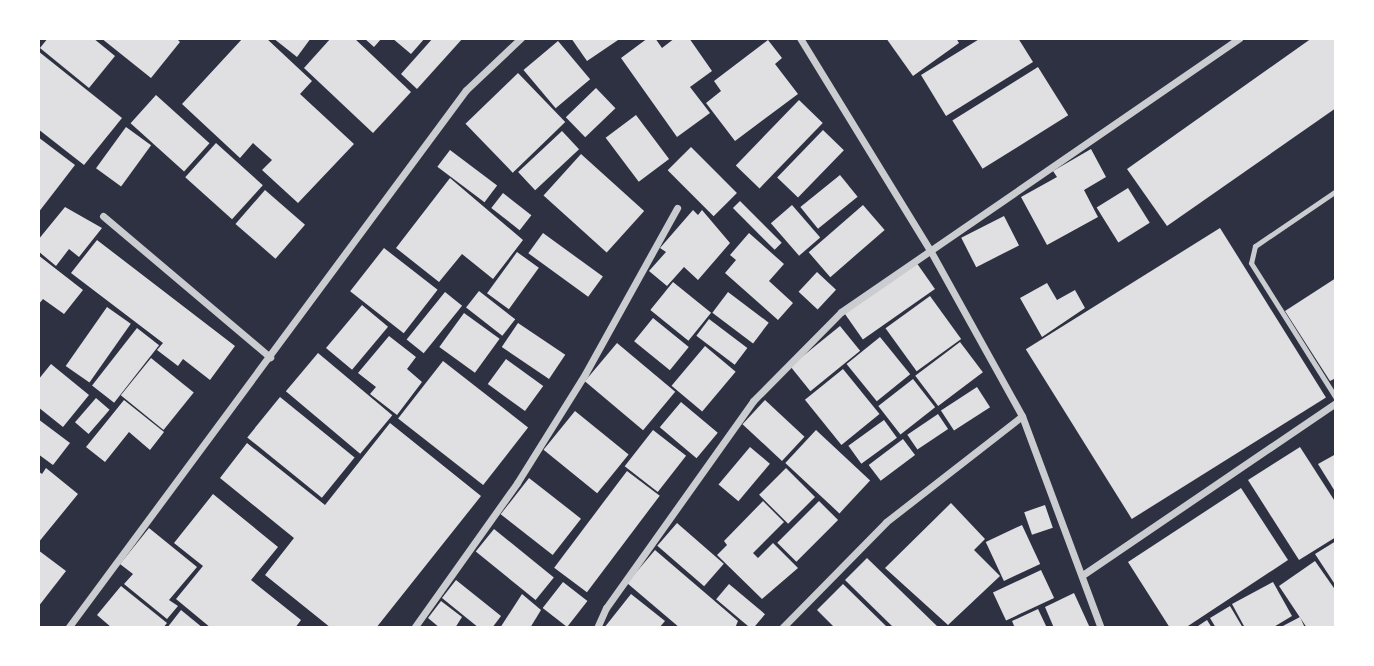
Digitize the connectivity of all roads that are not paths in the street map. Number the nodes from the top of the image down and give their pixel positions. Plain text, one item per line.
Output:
1 (521, 38) edge
2 (800, 38) edge
3 (1239, 38) edge
4 (1335, 191) edge
5 (677, 208) dead end
6 (103, 216) dead end
7 (930, 250) junction
8 (270, 357) junction
9 (1335, 401) edge
10 (1022, 416) junction
11 (1084, 574) junction
12 (68, 628) edge
13 (414, 628) edge
14 (597, 628) edge
15 (782, 628) edge
16 (1101, 628) edge

1 - 8 street
2 - 7 street
3 - 7 street
4 - 9 lane
5 - 13 street
6 - 8 street
7 - 10 street
7 - 14 street
8 - 12 street
9 - 11 street
10 - 11 street
10 - 15 street
11 - 16 street

